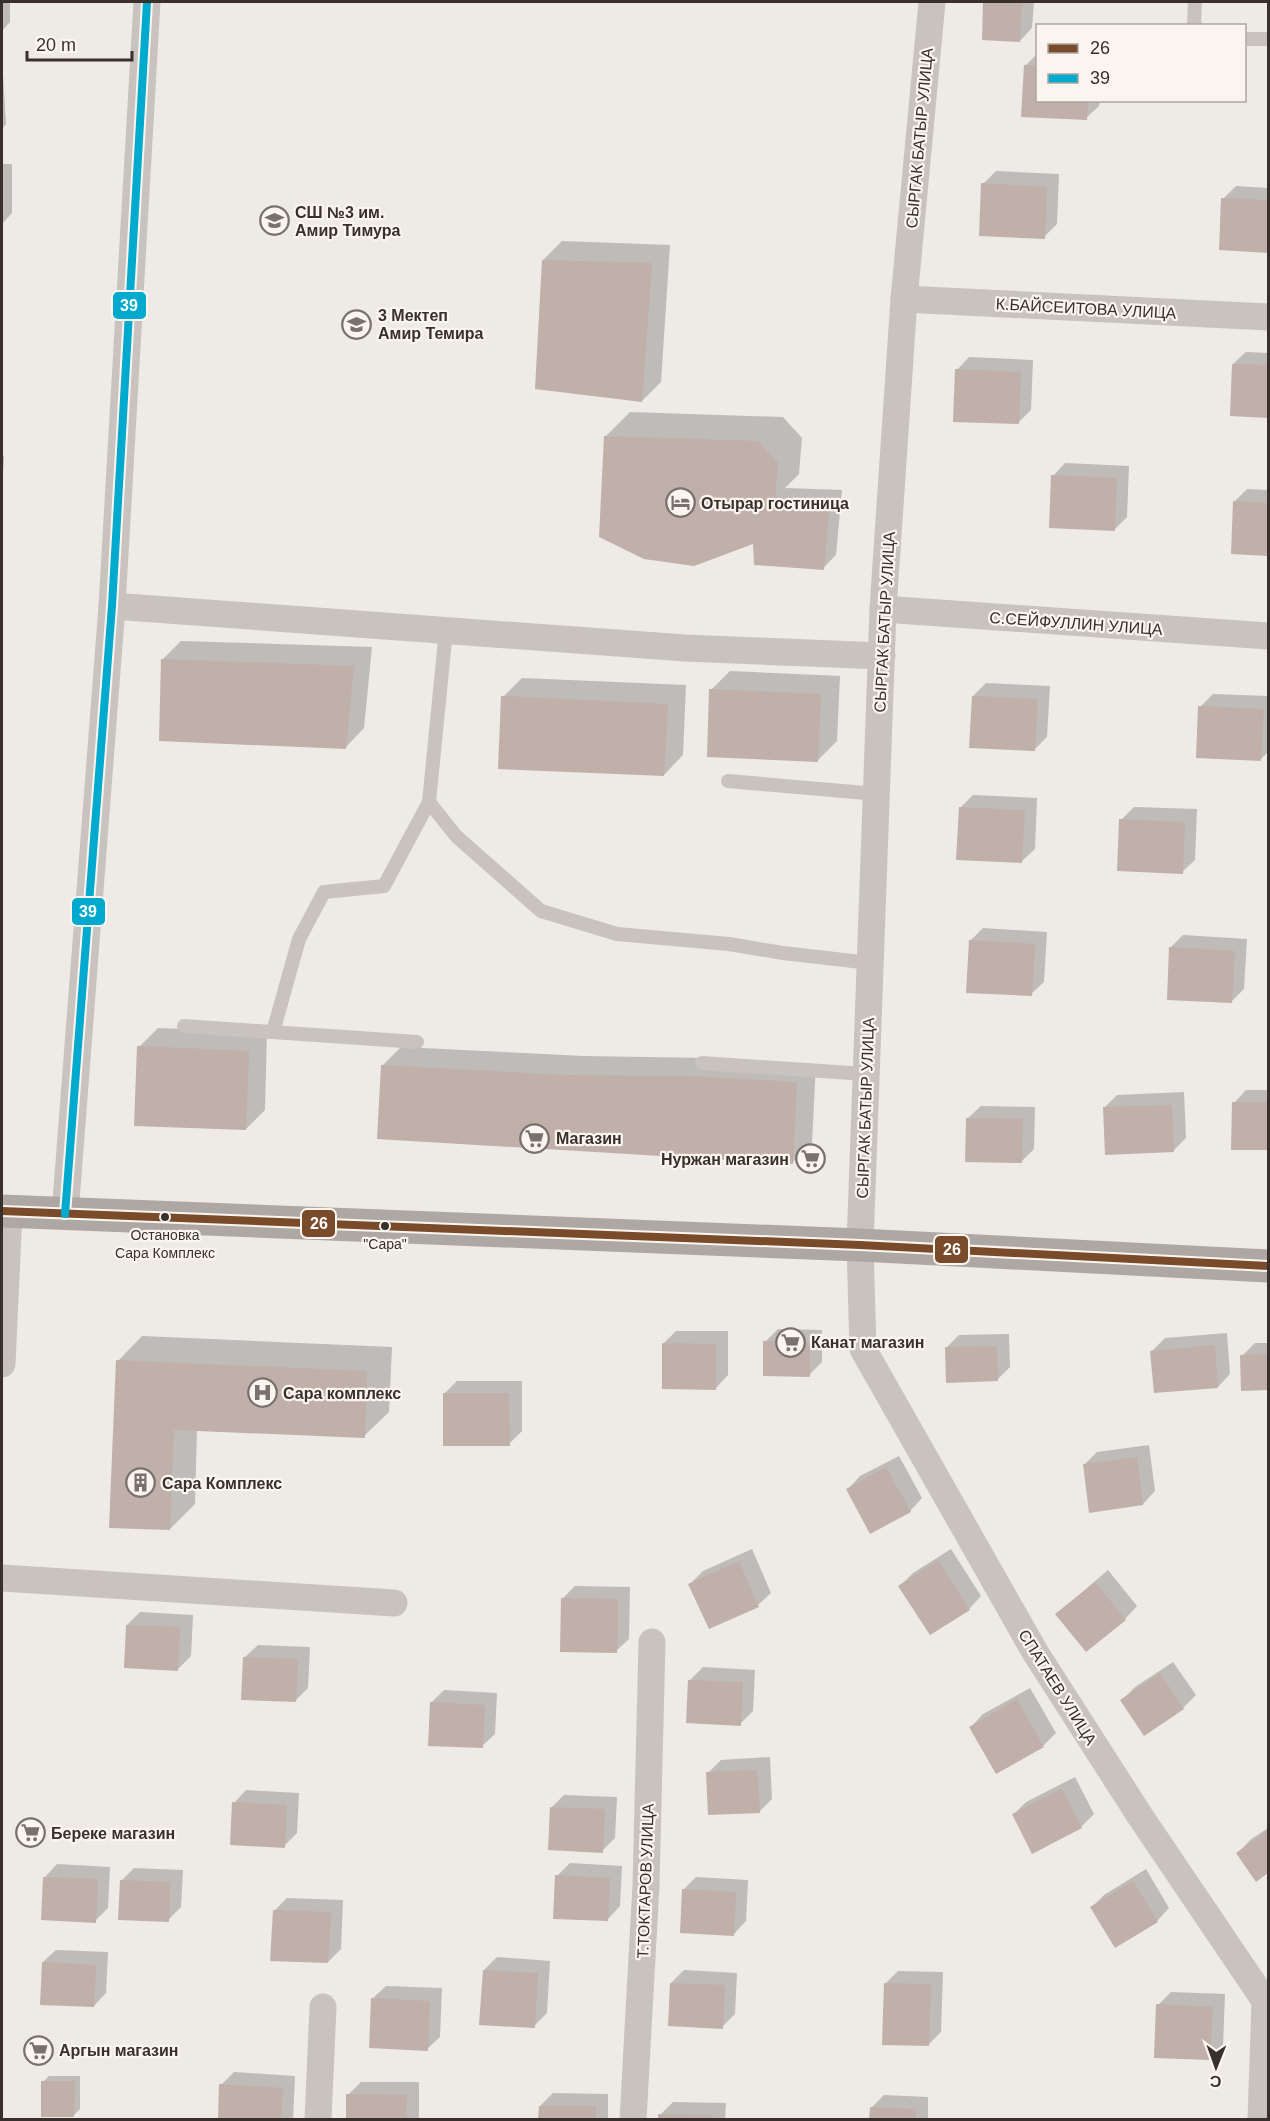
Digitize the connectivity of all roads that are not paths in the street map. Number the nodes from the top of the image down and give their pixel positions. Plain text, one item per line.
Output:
1 (147, 2) edge
2 (932, 2) edge
3 (1195, 2) edge
4 (1194, 24) edge
5 (1246, 39) edge
6 (1269, 39) edge
7 (904, 299) junction
8 (1269, 317) edge
9 (112, 606) junction
10 (883, 609) junction
11 (446, 630) junction
12 (1269, 636) edge
13 (882, 656) junction
14 (728, 781) dead end
15 (877, 794) junction
16 (429, 802) junction
17 (870, 963) junction
18 (184, 1026) dead end
19 (273, 1032) junction
20 (417, 1042) dead end
21 (702, 1063) dead end
22 (866, 1074) junction
23 (5, 1212) edge
24 (65, 1214) junction
25 (860, 1245) junction
26 (1269, 1266) edge
27 (2, 1364) edge
28 (2, 1578) edge
29 (394, 1603) dead end
30 (652, 1642) dead end
31 (323, 2007) dead end
32 (318, 2120) edge
33 (633, 2120) edge
34 (1261, 2120) edge

1 - 9 street
2 - 7 street, СЫРГАК БАТЫР УЛИЦА
3 - 4 lane
5 - 6 lane
7 - 8 street, К.БАЙСЕИТОВА УЛИЦА
7 - 10 street, СЫРГАК БАТЫР УЛИЦА
9 - 11 street
9 - 24 street
10 - 12 street, С.СЕЙФУЛЛИН УЛИЦА
10 - 13 street, СЫРГАК БАТЫР УЛИЦА
11 - 13 street
11 - 16 lane
13 - 15 street, СЫРГАК БАТЫР УЛИЦА
14 - 15 lane
15 - 17 street, СЫРГАК БАТЫР УЛИЦА
16 - 17 lane
16 - 19 lane
17 - 22 street, СЫРГАК БАТЫР УЛИЦА
18 - 19 lane
19 - 20 lane
21 - 22 lane
22 - 25 street, СЫРГАК БАТЫР УЛИЦА
23 - 24 main road
23 - 27 street
24 - 25 main road
25 - 26 main road
25 - 34 street, СПАТАЕВ УЛИЦА
28 - 29 street
30 - 33 street, Т.ТОКТАРОВ УЛИЦА
31 - 32 street

